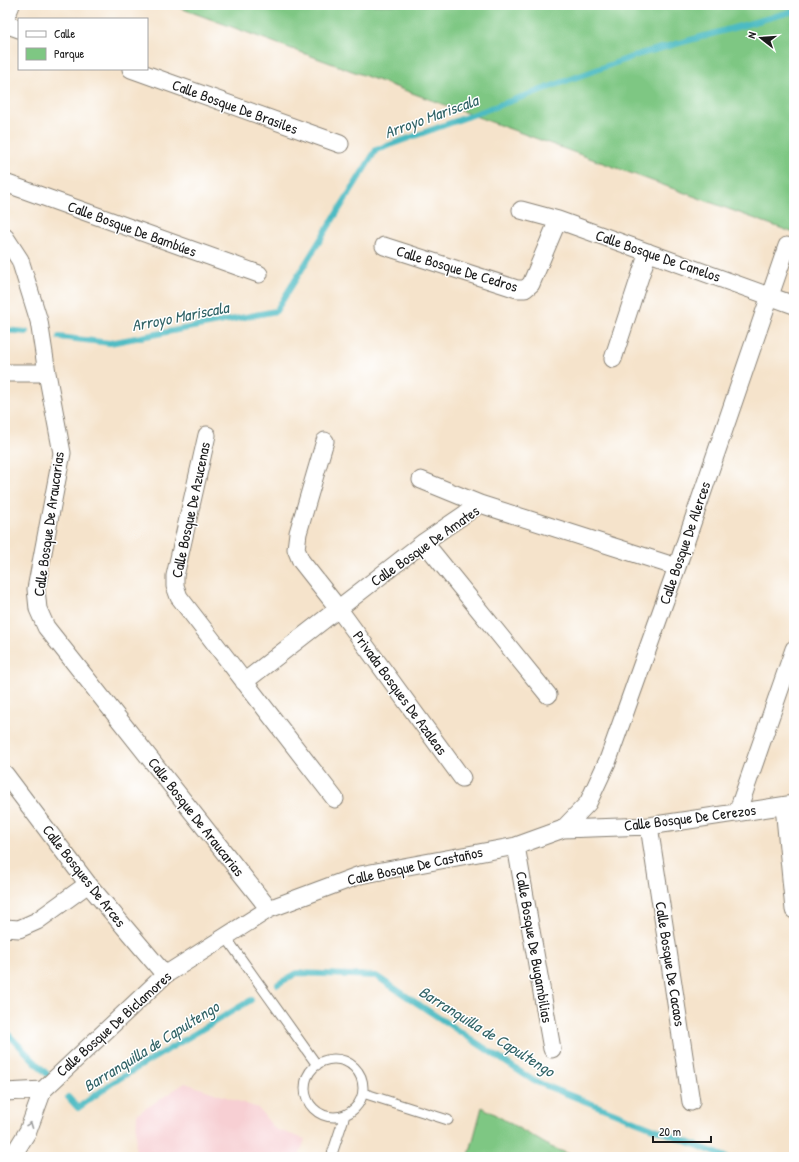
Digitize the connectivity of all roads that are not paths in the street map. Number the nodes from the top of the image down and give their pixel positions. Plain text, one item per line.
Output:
1 (11, 5) edge
2 (5, 20) edge
3 (5, 24) edge
4 (18, 29) edge
5 (134, 70) edge
6 (340, 144) dead end
7 (5, 183) edge
8 (521, 210) dead end
9 (558, 220) junction
10 (5, 237) edge
11 (384, 246) dead end
12 (787, 246) dead end
13 (648, 252) junction
14 (12, 261) edge
15 (259, 274) dead end
16 (770, 295) junction
17 (794, 305) edge
18 (613, 359) dead end
19 (47, 372) junction
20 (5, 373) edge
21 (207, 435) dead end
22 (325, 442) dead end
23 (421, 480) dead end
24 (480, 504) junction
25 (424, 542) junction
26 (677, 567) junction
27 (338, 608) junction
28 (794, 649) edge
29 (244, 682) junction
30 (548, 694) dead end
31 (5, 774) edge
32 (462, 778) dead end
33 (335, 799) dead end
34 (789, 805) edge
35 (736, 813) junction
36 (649, 826) junction
37 (563, 829) junction
38 (516, 846) junction
39 (88, 884) junction
40 (269, 909) junction
41 (794, 910) edge
42 (5, 928) edge
43 (225, 936) junction
44 (166, 975) junction
45 (552, 1049) dead end
46 (317, 1064) junction
47 (43, 1090) junction
48 (5, 1092) edge
49 (363, 1093) junction
50 (691, 1102) dead end
51 (344, 1115) junction
52 (448, 1120) dead end
53 (12, 1157) edge
54 (332, 1157) edge

1 - 2 street
3 - 4 street
5 - 6 street, Calle Bosque De Brasiles
7 - 15 street, Calle Bosque De Bambúes
8 - 9 street, Calle Bosque De Canelos
9 - 11 street, Calle Bosque De Cedros
9 - 13 street, Calle Bosque De Canelos
10 - 14 street, Calle Bosque De Araucarias
12 - 16 street, Calle Bosque De Alerces
13 - 16 street, Calle Bosque De Canelos
13 - 18 street
14 - 19 street, Calle Bosque De Araucarias
16 - 17 street, Calle Bosque De Canelos
16 - 26 street, Calle Bosque De Alerces
19 - 20 street
19 - 40 street, Calle Bosque De Araucarias
21 - 29 street, Calle Bosque De Azucenas
22 - 27 street, Privada Bosques De Azaleas
23 - 24 street
24 - 25 street, Calle Bosque De Amates
24 - 26 street, Calle Bosque De Amates
25 - 27 street, Calle Bosque De Amates
25 - 30 street
26 - 37 street, Calle Bosque De Alerces
27 - 29 street, Calle Bosque De Amates
27 - 32 street, Privada Bosques De Azaleas
28 - 35 street
29 - 33 street, Calle Bosque De Azucenas
31 - 39 street, Calle Bosques De Arces
34 - 35 street, Calle Bosque De Cerezos
34 - 41 street
35 - 36 street, Calle Bosque De Cerezos
36 - 37 street, Calle Bosque De Cerezos
36 - 50 street, Calle Bosque De Cacaos
37 - 38 street, Calle Bosque De Castaños
38 - 40 street, Calle Bosque De Castaños
38 - 45 street, Calle Bosque De Bugambilias
39 - 42 street
39 - 44 street, Calle Bosques De Arces
40 - 43 street, Calle Bosque De Biclamores
43 - 44 street, Calle Bosque De Biclamores
43 - 46 lane
44 - 47 street, Calle Bosque De Biclamores
46 - 49 lane
46 - 51 lane
47 - 48 street
53 -> 47 street, Calle Bosque De Biclamores
49 - 51 lane
49 - 52 lane
51 - 54 lane

